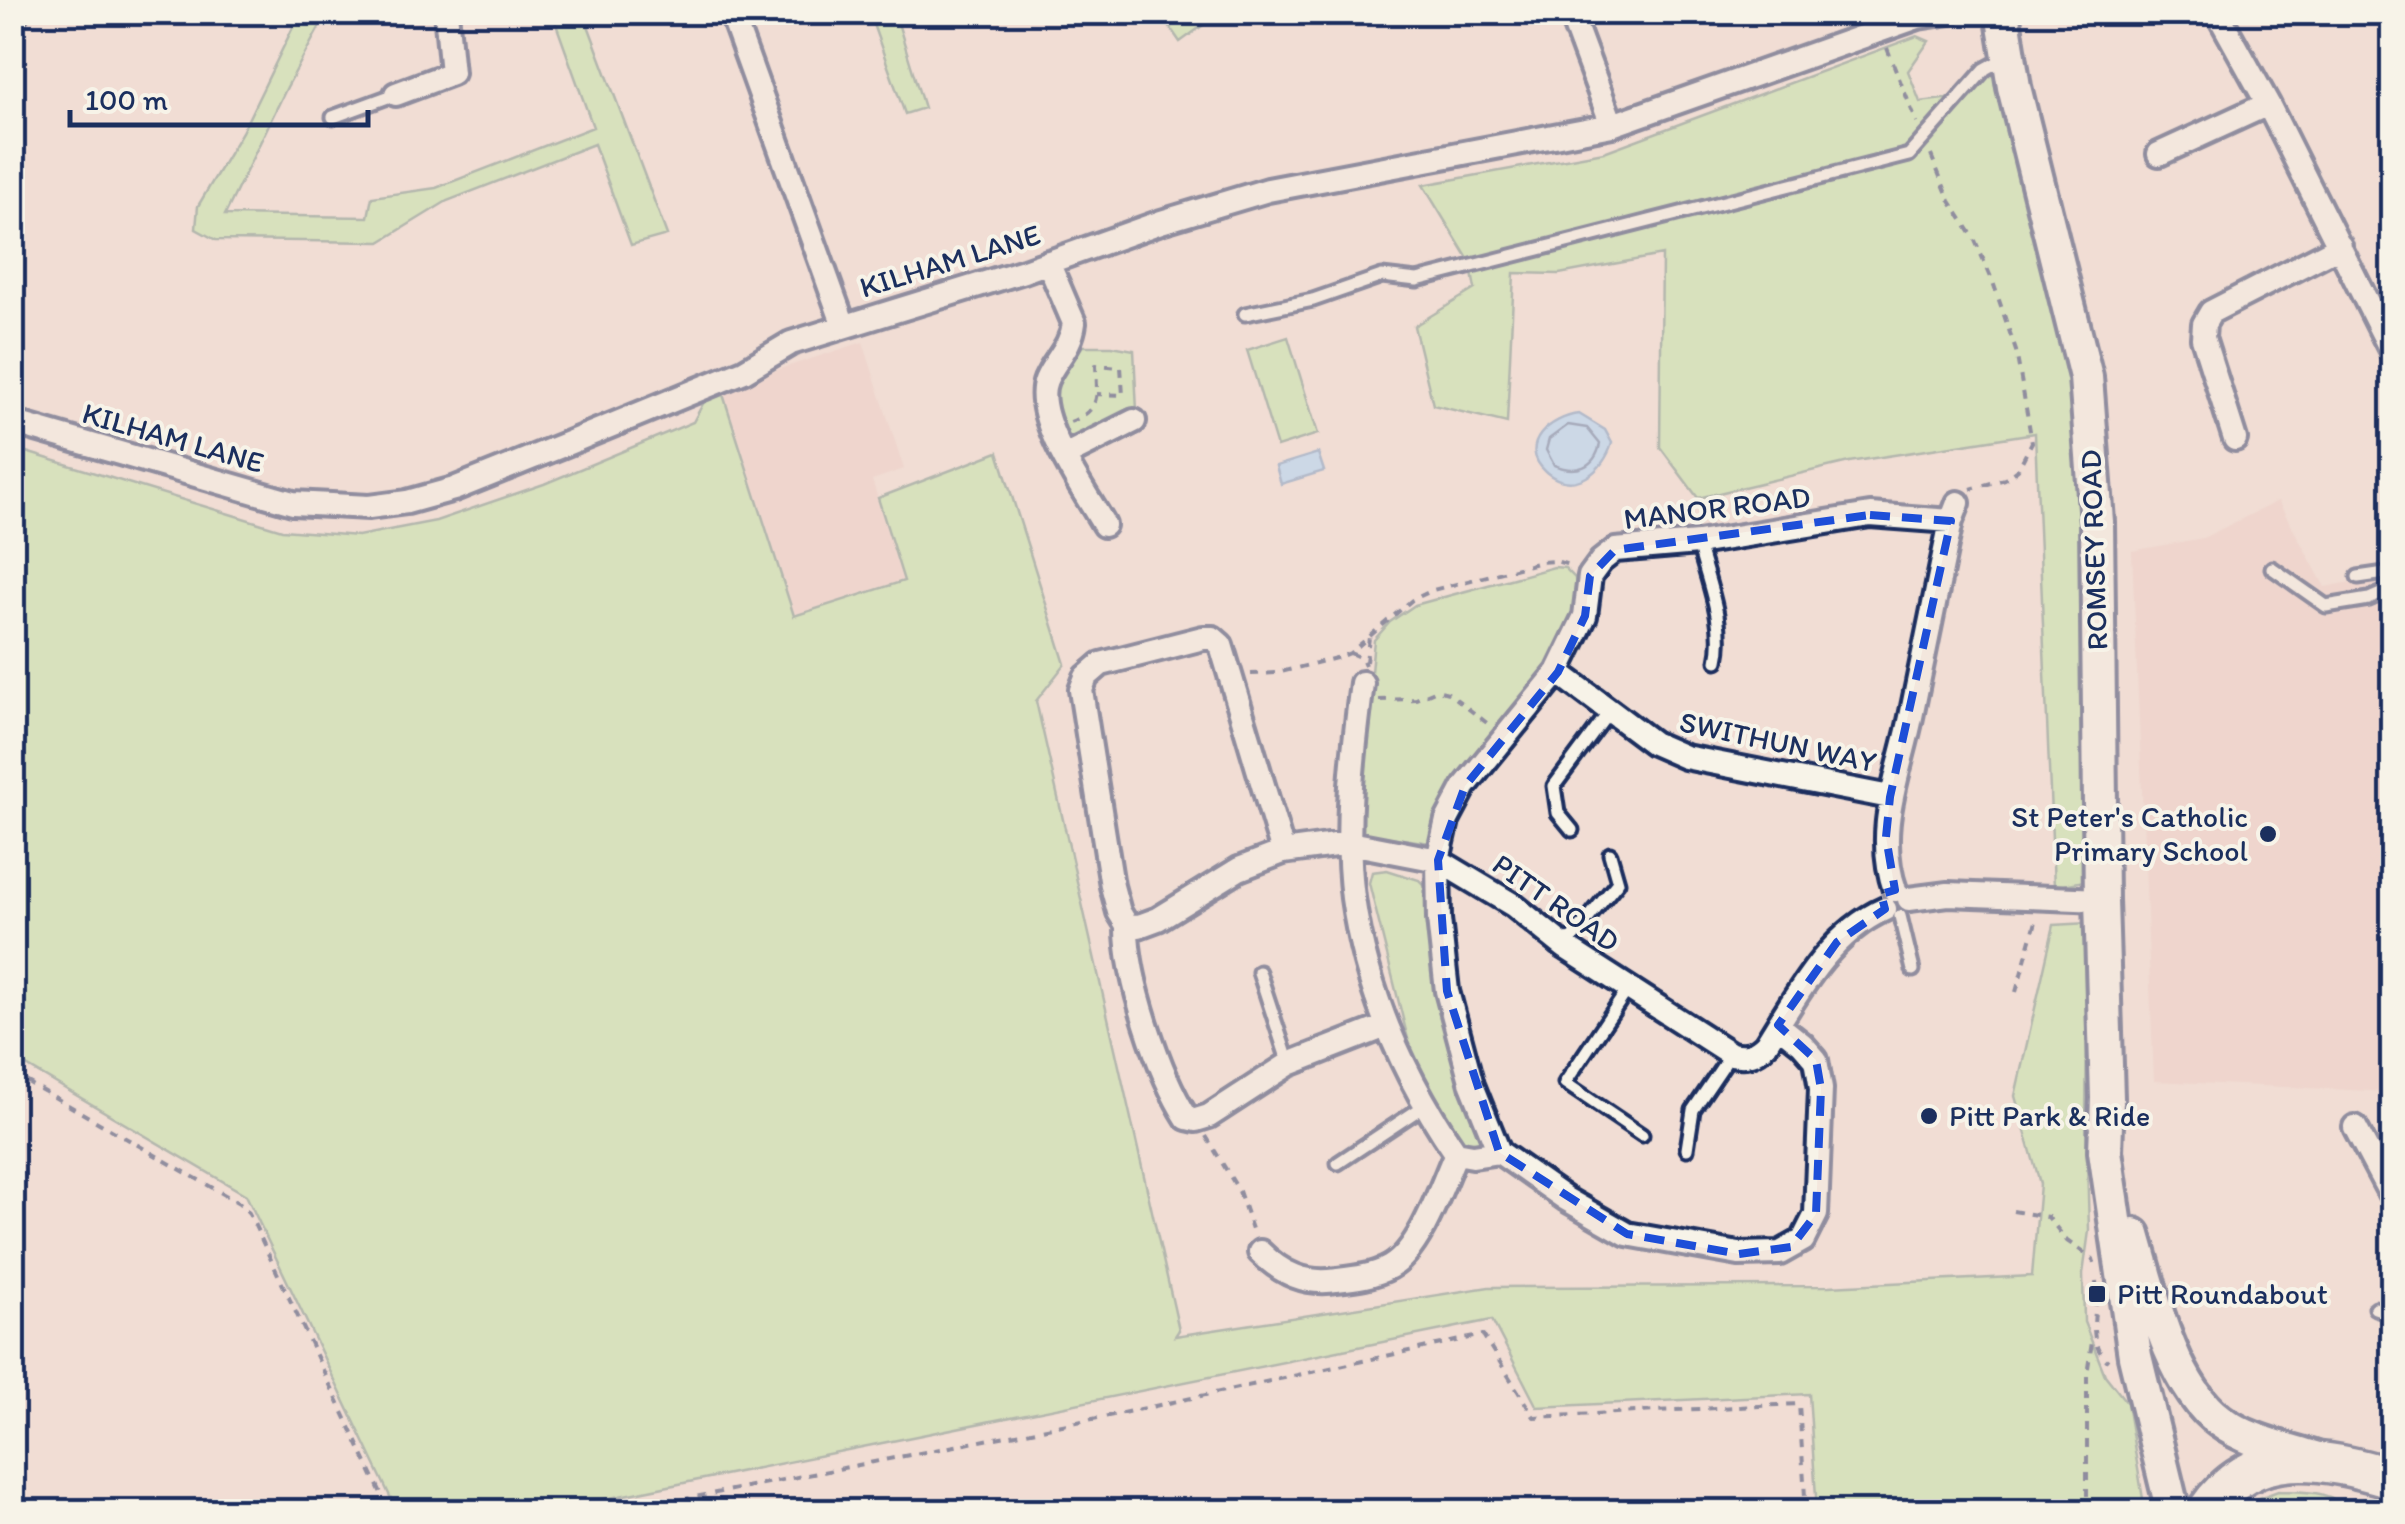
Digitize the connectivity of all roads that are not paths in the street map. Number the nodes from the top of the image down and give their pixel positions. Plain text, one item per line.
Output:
1 (17, 12) edge
2 (446, 12) edge
3 (731, 12) edge
4 (1570, 12) edge
5 (1950, 12) edge
6 (2002, 12) edge
7 (2217, 12) edge
8 (1921, 15) edge
9 (12, 21) edge
10 (2008, 55) junction
11 (396, 94) joint
12 (2268, 104) junction
13 (333, 117) dead end
14 (1612, 125) junction
15 (2159, 154) dead end
16 (2340, 246) junction
17 (1048, 262) junction
18 (1245, 314) dead end
19 (844, 326) junction
20 (2392, 352) edge
21 (1134, 420) dead end
22 (12, 422) edge
23 (2235, 439) dead end
24 (1064, 456) junction
25 (1104, 525) dead end
26 (1698, 543) junction
27 (2272, 568) dead end
28 (2392, 572) edge
29 (2358, 577) dead end
30 (2392, 590) edge
31 (1717, 660) dead end
32 (1558, 672) junction
33 (1362, 683) road end
34 (1609, 712) junction
35 (1890, 796) junction
36 (1572, 830) dead end
37 (1350, 843) junction
38 (1283, 852) junction
39 (1610, 854) dead end
40 (1438, 860) junction
41 (2100, 900) junction
42 (1897, 903) junction
43 (1127, 925) junction
44 (1565, 948) junction
45 (1913, 970) dead end
46 (1259, 972) dead end
47 (1628, 989) junction
48 (1778, 1025) junction
49 (1386, 1026) junction
50 (1730, 1054) junction
51 (1289, 1064) junction
52 (2108, 1098) junction
53 (1424, 1106) junction
54 (2354, 1127) dead end
55 (1642, 1136) dead end
56 (1687, 1149) dead end
57 (1456, 1152) junction
58 (1499, 1152) junction
59 (1338, 1163) dead end
60 (2392, 1198) edge
61 (1260, 1252) road end
62 (2374, 1308) dead end
63 (2392, 1311) edge
64 (2332, 1462) junction
65 (2392, 1478) edge
66 (2392, 1508) edge
67 (2173, 1512) edge
68 (2206, 1512) edge

1 - 9 street
2 - 11 street
3 - 19 street
4 - 14 street
5 - 8 street, KILHAM LANE
6 - 10 main road, ROMSEY ROAD
7 - 12 street
8 - 14 street, KILHAM LANE
10 - 18 lane
10 - 41 main road, ROMSEY ROAD
11 - 13 lane
12 - 15 street
12 - 16 street
14 - 17 street, KILHAM LANE
16 - 20 street
16 - 23 street
17 - 19 street, KILHAM LANE
17 - 24 street
19 - 22 street, KILHAM LANE
21 - 24 street
24 - 25 street
26 - 31 lane
26 - 32 street, MANOR ROAD
26 - 35 street, MANOR ROAD
27 - 30 lane
28 - 29 lane
32 - 34 street, SWITHUN WAY
32 - 40 street
33 - 37 street
34 - 35 street, SWITHUN WAY
34 - 36 lane
35 - 42 street
37 - 38 street, PITT ROAD
37 - 40 street, PITT ROAD
37 - 49 street
38 - 43 street, PITT ROAD
38 - 43 street
39 - 44 lane
40 - 44 street, PITT ROAD
40 - 58 street
41 - 42 street
41 - 52 main road, ROMSEY ROAD
42 - 45 lane
42 - 48 street
43 - 51 street
44 - 47 street, PITT ROAD
46 - 51 lane
47 - 50 street, PITT ROAD
47 - 55 lane
48 - 50 street
48 - 58 street
49 - 51 street
49 - 53 street
50 - 56 lane
52 - 64 main road, ROMSEY ROAD
52 - 67 main road, ROMSEY ROAD
53 - 57 street
53 - 59 lane
54 - 60 street
57 - 58 street
57 - 61 street
62 - 63 lane
64 - 65 main road
64 - 66 main road
64 - 68 main road

